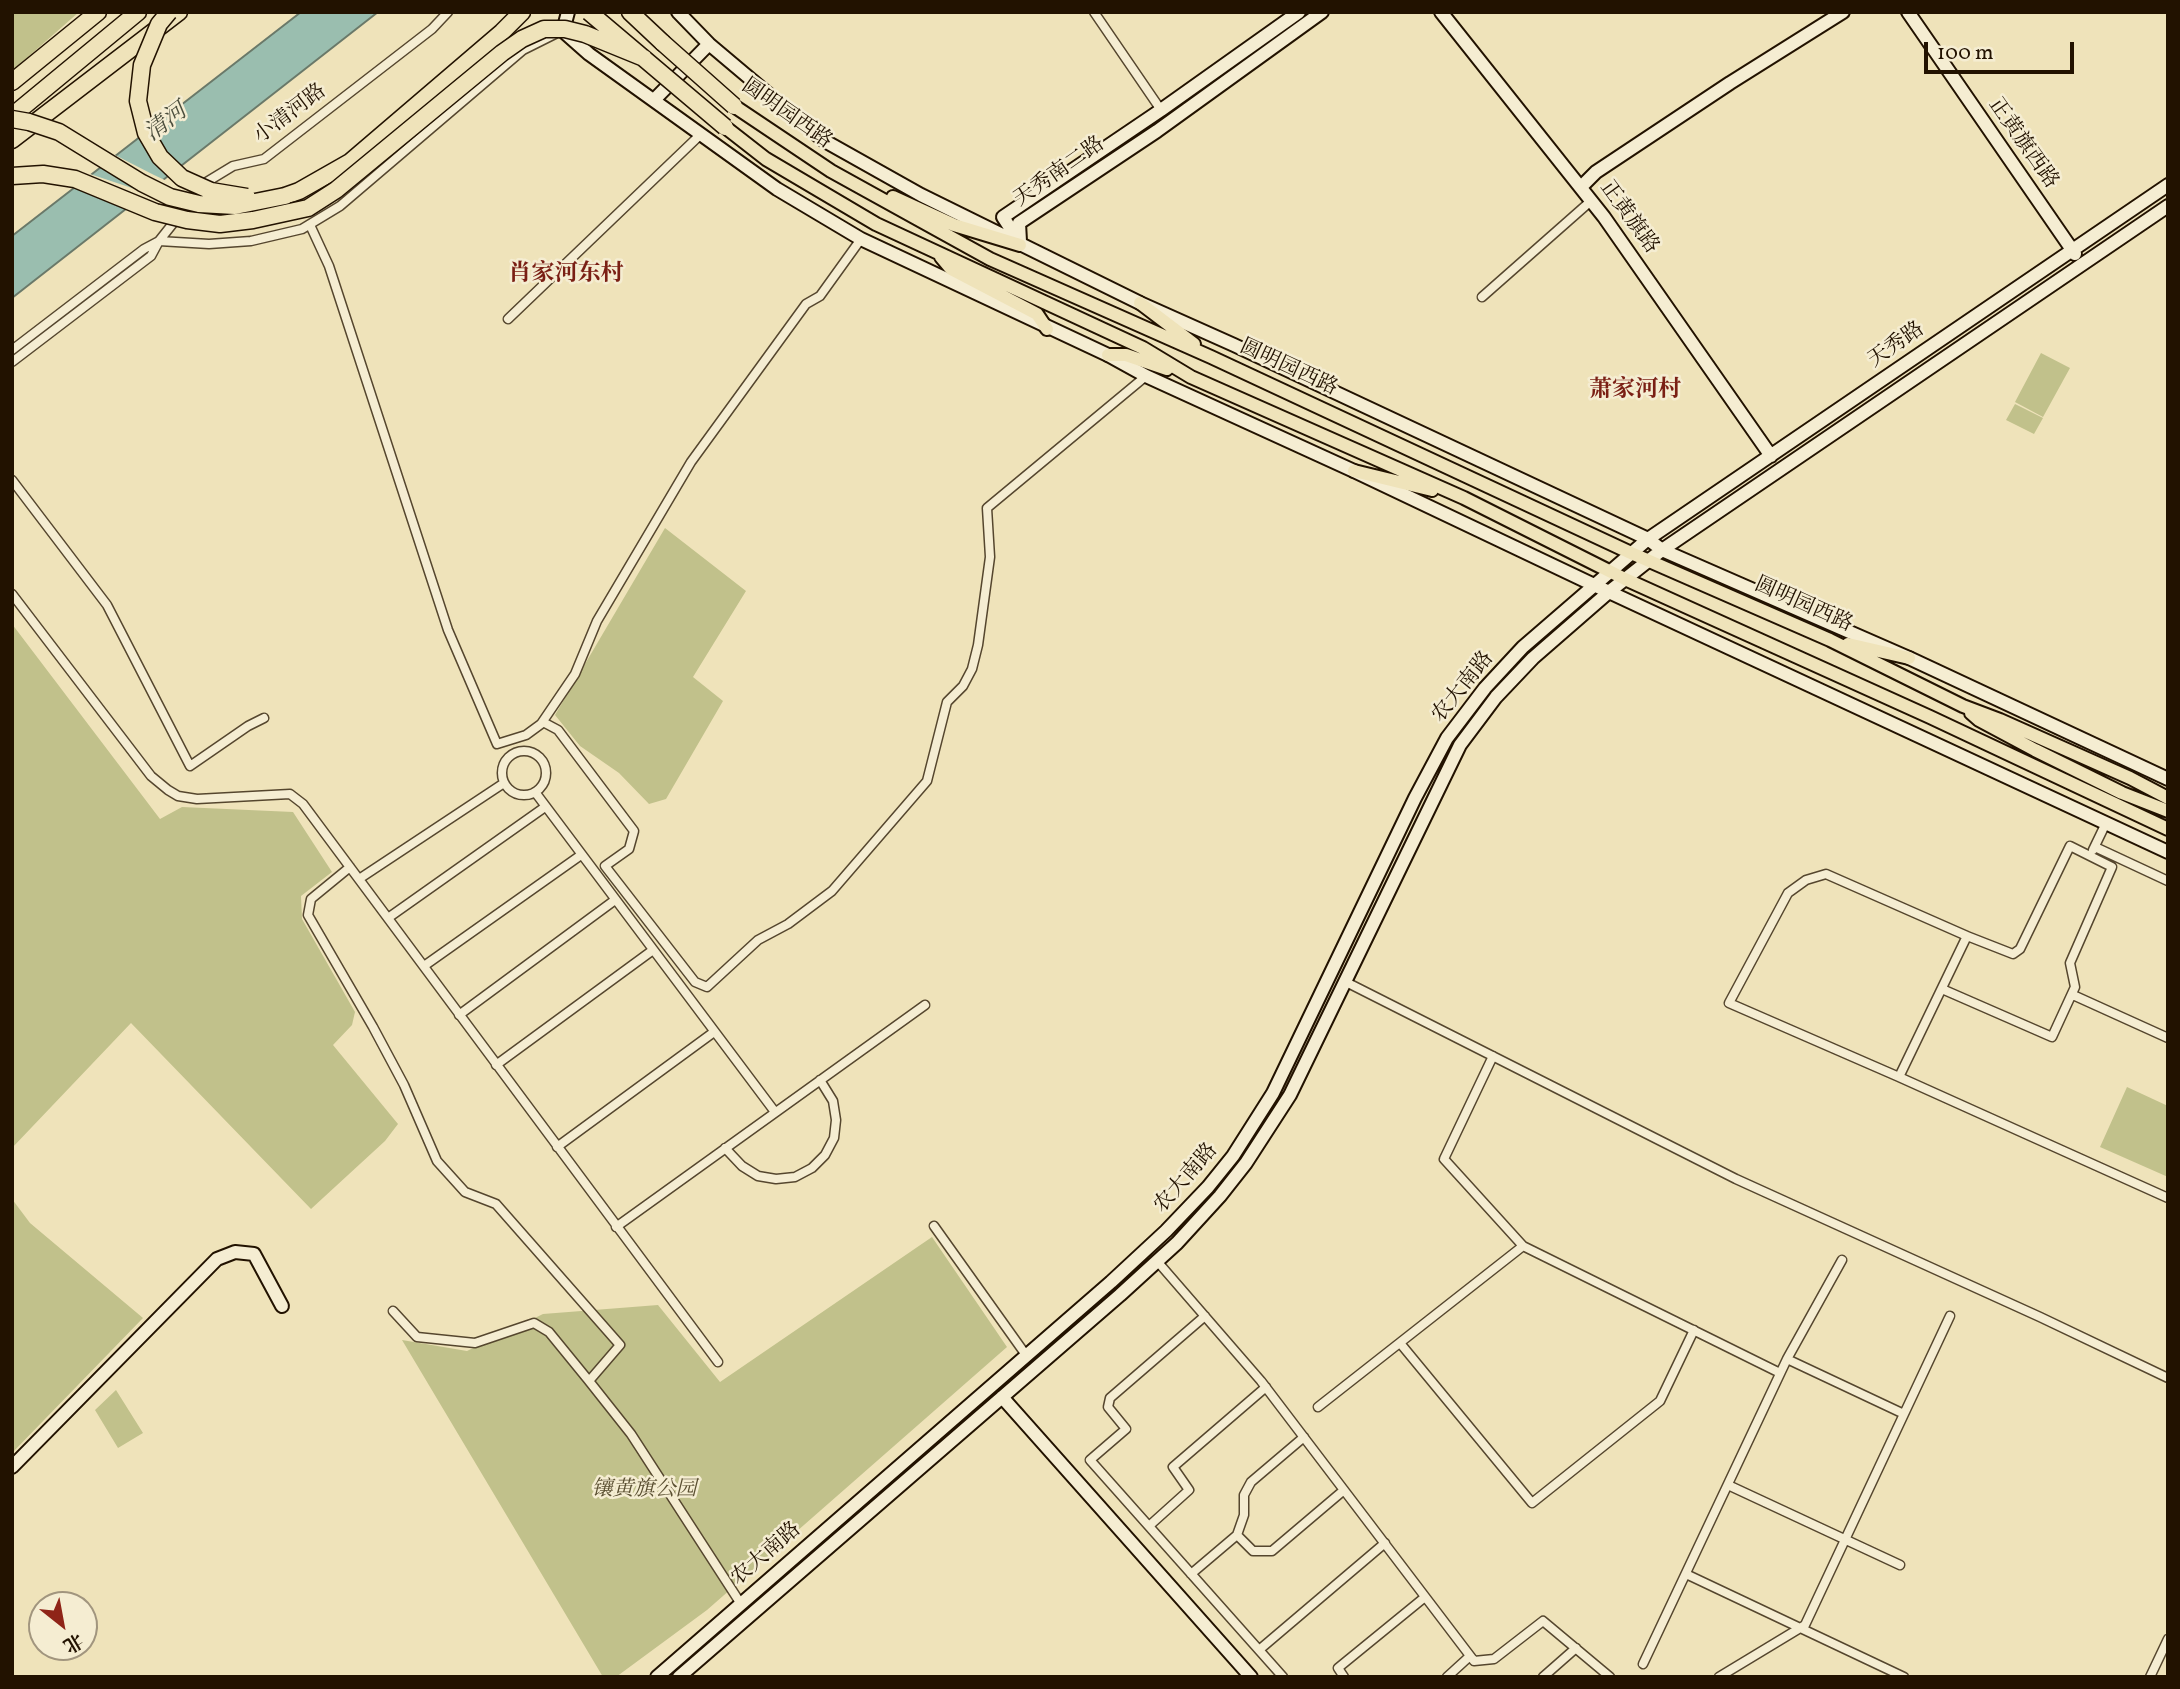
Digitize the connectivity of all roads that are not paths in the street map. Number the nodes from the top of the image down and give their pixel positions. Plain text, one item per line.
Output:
1 (98, 12) edge
2 (138, 12) edge
3 (169, 12) edge
4 (179, 12) edge
5 (448, 12) edge
6 (522, 12) edge
7 (568, 12) edge
8 (589, 12) edge
9 (632, 12) edge
10 (678, 12) edge
11 (1094, 12) edge
12 (1299, 12) edge
13 (1322, 12) edge
14 (1441, 12) edge
15 (1843, 12) edge
16 (1908, 12) edge
17 (563, 31) junction
18 (709, 44) junction
19 (643, 58) junction
20 (12, 82) edge
21 (654, 100) junction
22 (734, 106) joint
23 (1161, 110) junction
24 (12, 117) edge
25 (725, 127) joint
26 (700, 135) junction
27 (12, 140) edge
28 (831, 171) junction
29 (12, 176) edge
30 (2168, 185) edge
31 (1581, 187) junction
32 (285, 196) junction
33 (1591, 200) junction
34 (2168, 206) edge
35 (310, 225) junction
36 (860, 239) junction
37 (159, 241) junction
38 (1020, 245) junction
39 (2071, 249) junction
40 (939, 254) junction
41 (2081, 263) junction
42 (1482, 298) dead end
43 (1140, 303) junction
44 (508, 319) dead end
45 (1047, 329) junction
46 (12, 350) edge
47 (1108, 355) junction
48 (1211, 357) junction
49 (12, 362) edge
50 (1146, 376) junction
51 (1191, 377) junction
52 (1771, 456) junction
53 (1354, 471) junction
54 (12, 480) edge
55 (1464, 498) junction
56 (1648, 539) junction
57 (1662, 550) junction
58 (1631, 553) junction
59 (1648, 561) junction
60 (1610, 571) junction
61 (1625, 579) junction
62 (1594, 586) junction
63 (1609, 591) junction
64 (12, 594) edge
65 (1830, 640) junction
66 (1909, 658) junction
67 (1963, 706) junction
68 (264, 718) dead end
69 (543, 722) junction
70 (497, 744) junction
71 (508, 756) junction
72 (2168, 779) edge
73 (504, 783) junction
74 (535, 792) junction
75 (2168, 798) edge
76 (545, 807) junction
77 (2168, 811) edge
78 (2105, 823) junction
79 (2168, 829) edge
80 (2095, 847) junction
81 (2168, 852) edge
82 (581, 855) junction
83 (2091, 856) junction
84 (350, 867) junction
85 (359, 878) junction
86 (2168, 881) edge
87 (615, 900) junction
88 (388, 918) junction
89 (1967, 936) junction
90 (653, 950) junction
91 (424, 966) junction
92 (1344, 981) junction
93 (1942, 989) junction
94 (2073, 995) junction
95 (925, 1005) dead end
96 (459, 1015) junction
97 (714, 1032) junction
98 (2168, 1038) edge
99 (1493, 1056) junction
100 (496, 1065) junction
101 (1899, 1077) junction
102 (820, 1080) junction
103 (775, 1112) junction
104 (557, 1147) junction
105 (725, 1148) junction
106 (2168, 1198) edge
107 (934, 1226) dead end
108 (616, 1227) junction
109 (1523, 1246) junction
110 (1842, 1260) dead end
111 (1157, 1261) junction
112 (282, 1306) dead end
113 (393, 1311) dead end
114 (1205, 1316) junction
115 (1950, 1316) dead end
116 (1694, 1330) junction
117 (1400, 1343) junction
118 (1026, 1355) junction
119 (1787, 1359) junction
120 (718, 1362) dead end
121 (1780, 1373) junction
122 (2168, 1378) edge
123 (589, 1381) junction
124 (1266, 1387) junction
125 (1002, 1397) junction
126 (1318, 1407) dead end
127 (1904, 1414) junction
128 (1304, 1437) junction
129 (12, 1467) edge
130 (1728, 1485) junction
131 (1344, 1490) junction
132 (1149, 1526) junction
133 (1237, 1535) junction
134 (1845, 1540) junction
135 (1385, 1543) junction
136 (1899, 1565) dead end
137 (1191, 1574) junction
138 (1686, 1574) junction
139 (1425, 1597) junction
140 (741, 1604) junction
141 (1800, 1628) junction
142 (2168, 1639) edge
143 (1576, 1648) junction
144 (1259, 1650) junction
145 (1470, 1657) junction
146 (1643, 1664) dead end
147 (664, 1674) edge
148 (680, 1677) edge
149 (1251, 1677) edge
150 (1283, 1677) edge
151 (1344, 1677) edge
152 (1447, 1677) edge
153 (1543, 1677) edge
154 (1610, 1677) edge
155 (1719, 1677) edge
156 (1904, 1677) edge
157 (2150, 1677) edge

1 - 20 highway
2 - 24 highway
3 - 32 highway, bridge
4 - 27 highway
5 - 37 street, 小清河路
6 - 32 highway
7 - 17 street
8 - 19 highway, 圆明园西路, bridge
9 - 22 highway, 圆明园西路, bridge
10 - 18 street, 圆明园西路
11 - 23 street
12 - 23 street, 天秀南二路
13 - 38 street, 天秀南二路
14 - 31 street, 正黄旗路
15 - 31 street
16 - 39 street, 正黄旗西路
17 - 21 street
17 - 35 street
18 - 21 street
18 - 38 street, 圆明园西路
19 - 25 highway, 圆明园西路, bridge
19 - 29 highway, bridge
21 - 26 street
22 - 28 main road, 圆明园西路
23 - 38 street, 天秀南二路
24 - 32 highway, bridge
25 - 40 main road, 圆明园西路
26 - 36 street
26 - 44 street
28 - 38 main road
28 - 48 main road, 圆明园西路
30 - 39 street, 天秀路
31 - 33 street, 正黄旗路
33 - 42 street
33 - 52 street, 正黄旗路
34 - 41 street, 天秀路
35 - 37 street
35 - 70 street
36 - 45 street
36 - 69 street
37 - 46 street, 小清河路
37 - 49 street, 小清河路
38 - 43 street, 圆明园西路
39 - 41 street, 正黄旗西路
39 - 52 street, 天秀路
40 - 45 main road
40 - 51 main road, 圆明园西路
41 - 57 street, 天秀路
43 - 48 main road
43 - 56 street, 圆明园西路
45 - 47 street
47 - 50 street
47 - 51 main road
48 - 58 main road, 圆明园西路
50 - 53 street
50 - 69 street
51 - 55 main road, 圆明园西路
52 - 56 street, 天秀路
53 - 55 main road
53 - 62 street
54 - 68 street
55 - 60 main road, 圆明园西路
56 - 57 street, 圆明园西路
56 - 58 street, 天秀路
57 - 59 street, 天秀路
57 - 66 street, 圆明园西路
58 - 59 main road, 圆明园西路
58 - 60 street, 农大南路
59 - 61 street, 天秀路
59 - 65 main road, 圆明园西路
60 - 61 main road, 圆明园西路
60 - 62 street, 农大南路
61 - 63 street, 农大南路
61 - 79 main road
62 - 63 street
62 - 118 street, 农大南路
63 - 78 street
63 - 92 street, 农大南路
64 - 84 street
65 - 66 main road
65 - 67 main road, 圆明园西路
66 - 72 street, 圆明园西路
67 - 75 main road, 圆明园西路
67 - 77 main road, 圆明园西路
69 - 70 street
70 - 71 street
71 - 73 street
71 - 74 street
73 - 74 street
73 - 85 street
74 - 76 street
76 - 82 street
76 - 88 street
78 - 80 street
78 - 81 street
80 - 83 street
80 - 86 street
82 - 87 street
82 - 91 street
83 - 89 street
83 - 94 street
84 - 85 street
84 - 123 street
85 - 88 street
87 - 90 street
87 - 96 street
88 - 91 street
89 - 93 street
89 - 101 street
90 - 97 street
90 - 100 street
91 - 96 street
92 - 99 street
92 - 111 street, 农大南路
93 - 94 street
93 - 101 street
94 - 98 street
95 - 102 street
96 - 100 street
97 - 103 street
97 - 104 street
99 - 109 street
99 - 122 street
100 - 104 street
101 - 106 street
102 - 103 street
102 - 105 street
103 - 105 street
104 - 108 street
105 - 108 street
107 - 118 street
108 - 120 street
109 - 116 street
109 - 117 street
110 - 119 street
111 - 114 street
111 - 125 street, 农大南路
112 - 129 street
113 - 123 street
114 - 124 street
114 - 132 street
115 - 127 street
116 - 117 street
116 - 121 street
117 - 126 street
118 - 140 street, 农大南路
119 - 121 street
119 - 127 street
121 - 130 street
123 - 140 street
124 - 128 street
124 - 132 street
125 - 148 street, 农大南路
125 - 149 street
127 - 134 street
128 - 131 street
128 - 133 street
130 - 134 street
130 - 138 street
131 - 133 street
131 - 135 street
132 - 137 street
133 - 137 street
134 - 136 street
134 - 141 street
135 - 139 street
135 - 144 street
137 - 144 street
138 - 141 street
138 - 146 street
139 - 145 street
139 - 151 street
140 - 147 street, 农大南路
141 - 155 street
141 - 156 street
142 - 157 street
143 - 145 street
143 - 153 street
143 - 154 street
144 - 150 street
145 - 152 street

